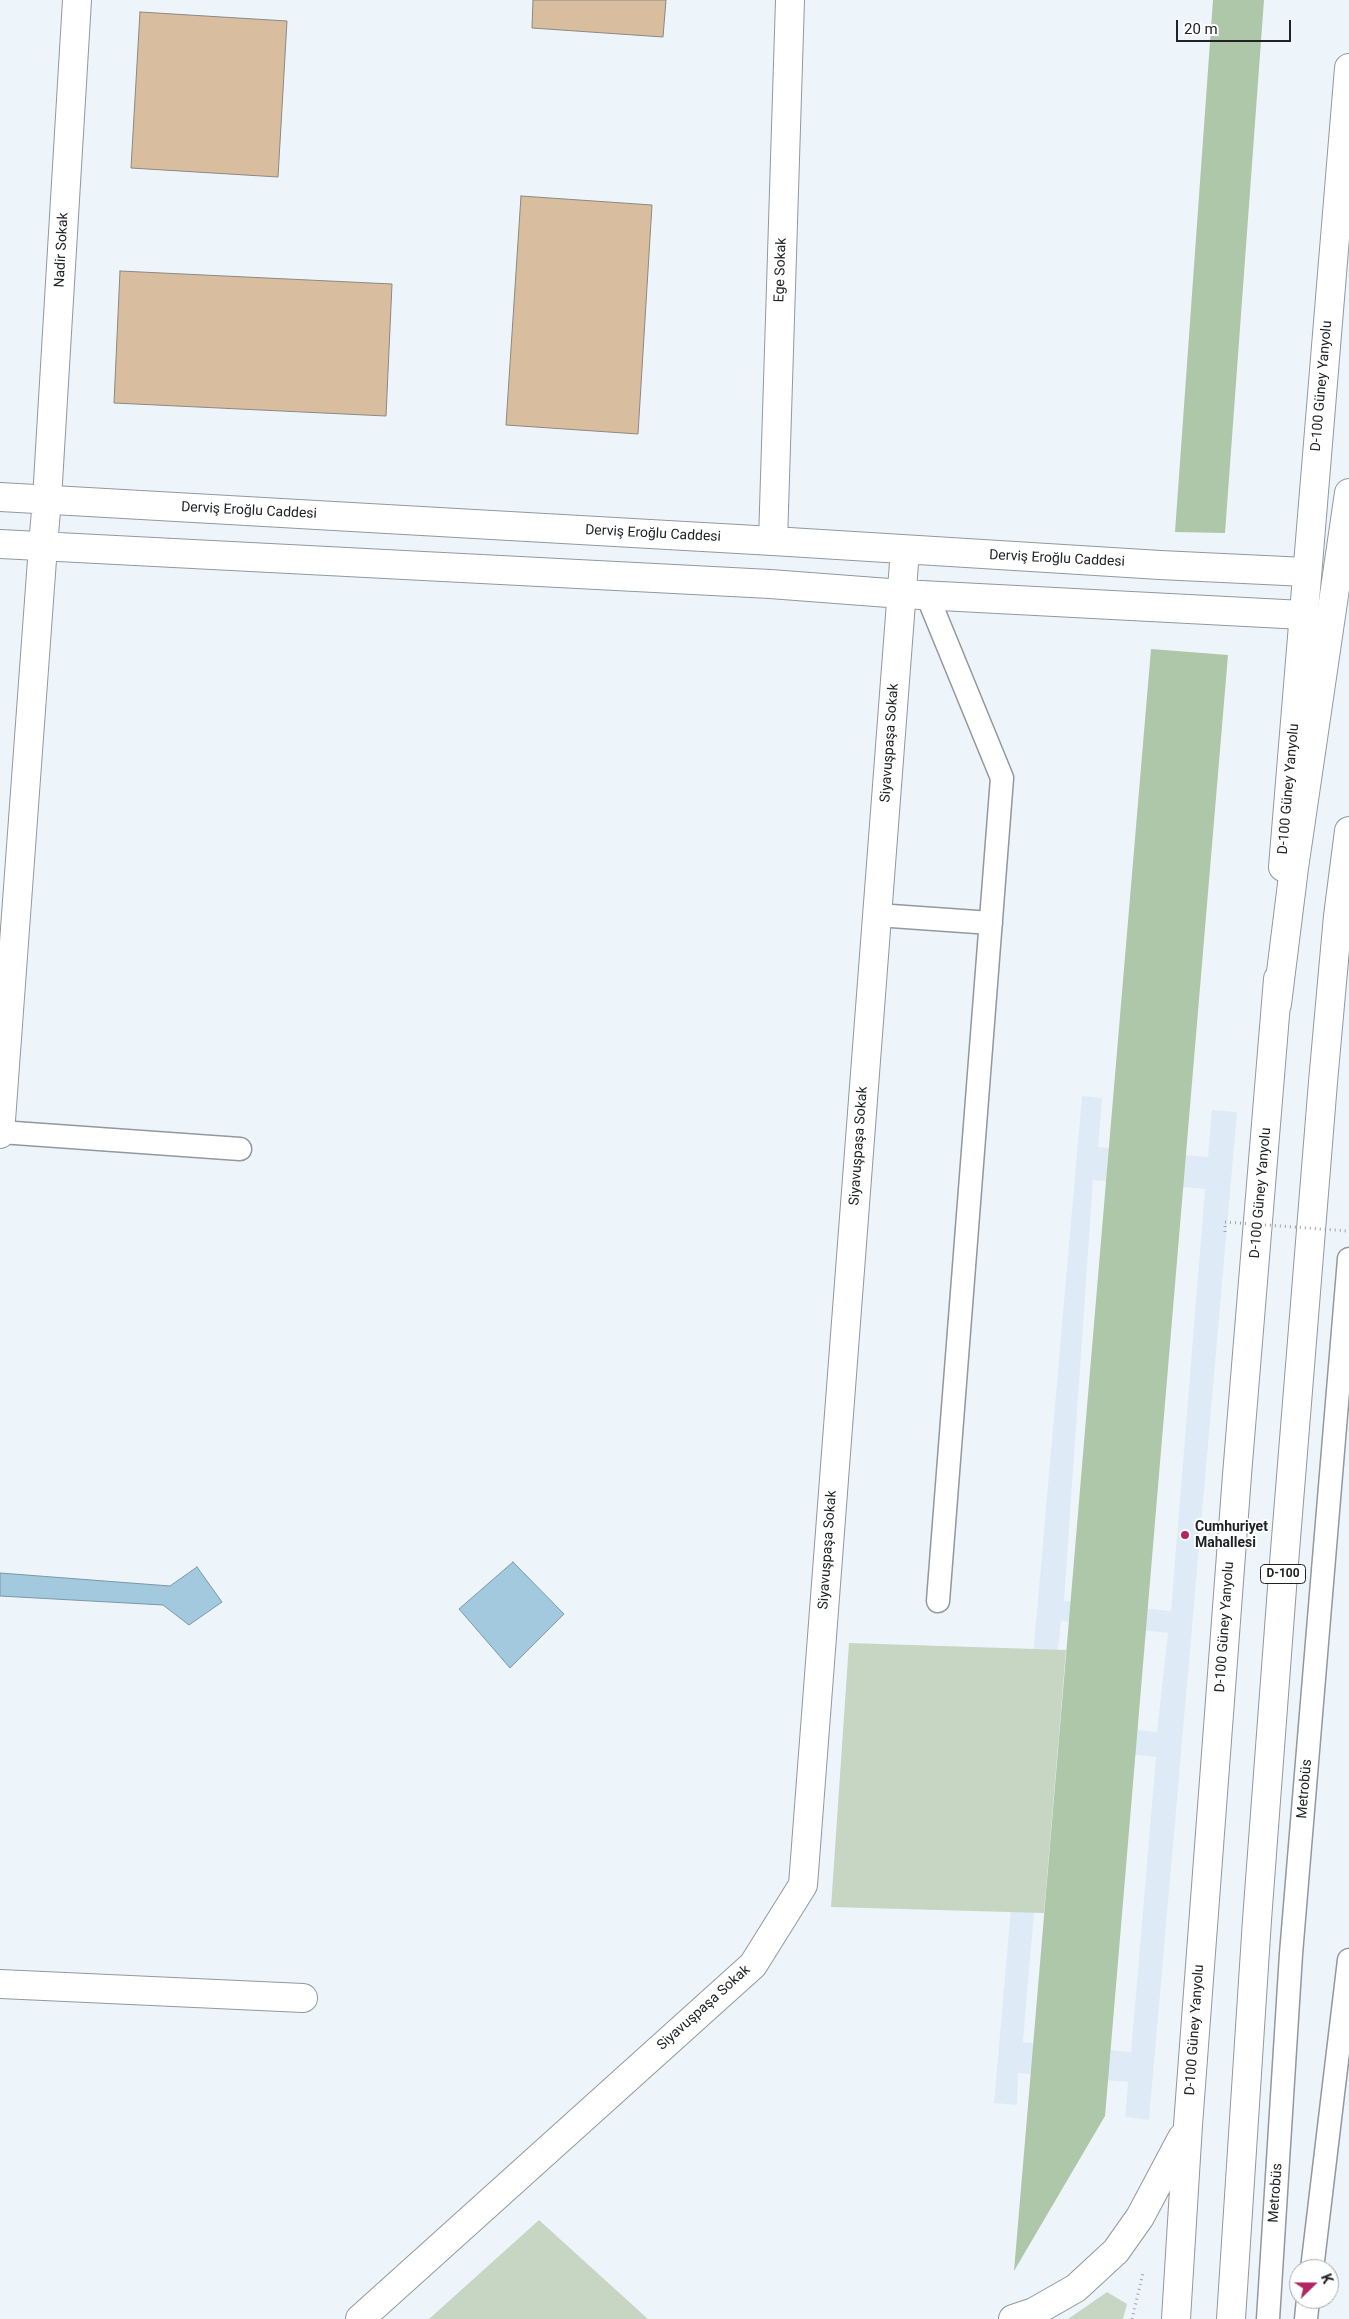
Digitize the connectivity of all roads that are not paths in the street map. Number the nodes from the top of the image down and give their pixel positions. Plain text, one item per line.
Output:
1 (77, 0) edge
2 (790, 0) edge
3 (1349, 68) edge
4 (1349, 493) edge
5 (0, 497) edge
6 (47, 499) junction
7 (773, 540) junction
8 (0, 544) edge
9 (43, 546) junction
10 (905, 550) junction
11 (1306, 572) junction
12 (770, 584) junction
13 (914, 595) junction
14 (1303, 615) junction
15 (1349, 831) edge
16 (877, 915) junction
17 (991, 922) junction
18 (1277, 1004) junction
19 (0, 1132) edge
20 (240, 1149) dead end
21 (1349, 1259) edge
22 (938, 1601) dead end
23 (1349, 1960) edge
24 (0, 1984) edge
25 (303, 1998) dead end
26 (1188, 2125) junction
27 (1313, 2259) edge
28 (360, 2319) edge
29 (1013, 2319) edge
30 (1176, 2319) edge
31 (1230, 2319) edge
32 (1268, 2319) edge

1 - 6 main road, Nadir Sokak
2 - 7 main road, Ege Sokak
3 - 11 main road, D-100 Güney Yanyolu
4 - 18 main road
5 - 6 main road, Derviş Eroğlu Caddesi
6 - 7 main road, Derviş Eroğlu Caddesi
6 - 9 main road, Nadir Sokak
7 - 10 main road, Derviş Eroğlu Caddesi
7 - 12 main road, Ege Sokak
8 - 9 main road
9 - 12 main road
9 - 19 main road, Nadir Sokak
10 - 11 main road, Derviş Eroğlu Caddesi
10 - 13 main road, Siyavuşpaşa Sokak
11 - 14 main road, D-100 Güney Yanyolu
12 - 13 main road
13 - 14 main road
13 - 16 main road, Siyavuşpaşa Sokak
13 - 17 lane
14 - 18 main road, D-100 Güney Yanyolu
15 - 31 main road, D-100
16 - 17 lane
16 - 28 main road, Siyavuşpaşa Sokak
17 - 22 lane
18 - 26 main road, D-100 Güney Yanyolu
19 - 20 lane
21 - 32 lane, Metrobüs
23 - 27 lane
24 - 25 main road
26 - 29 main road
26 - 30 main road, D-100 Güney Yanyolu

